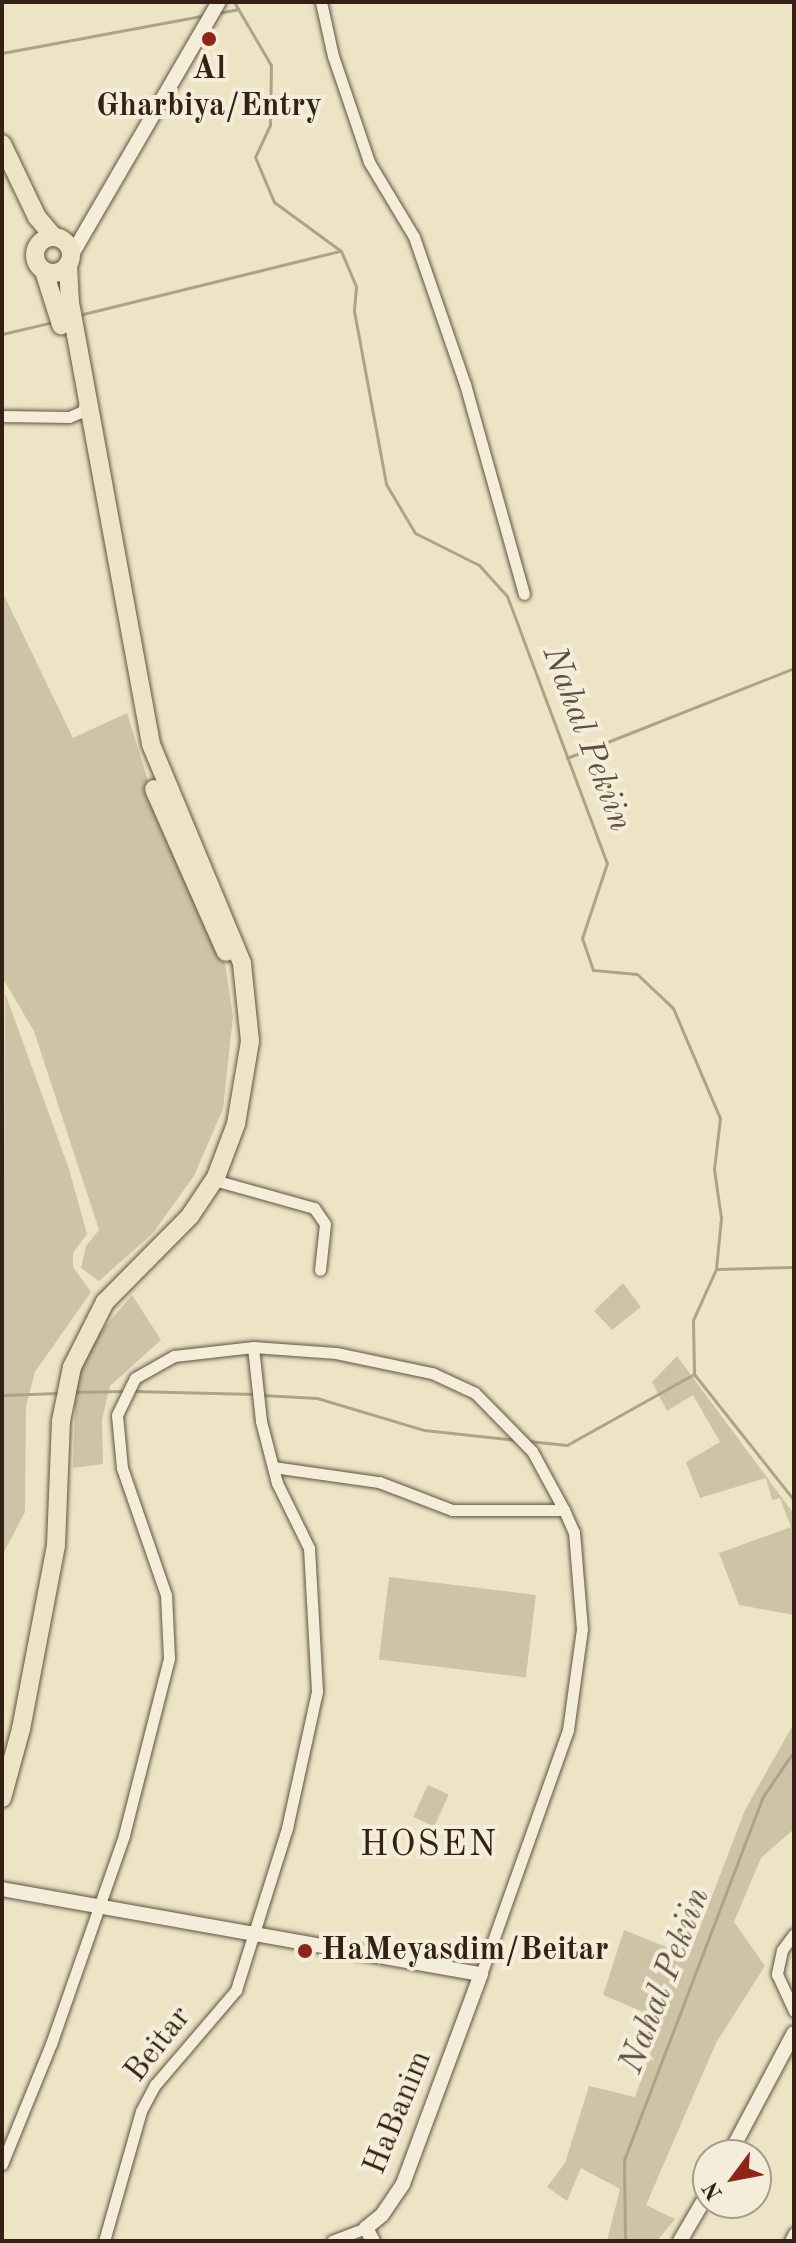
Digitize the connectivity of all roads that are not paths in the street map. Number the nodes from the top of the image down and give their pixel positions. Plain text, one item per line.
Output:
1 (219, 2) edge
2 (321, 2) edge
3 (2, 144) edge
4 (2, 168) edge
5 (85, 226) junction
6 (56, 237) junction
7 (35, 250) junction
8 (70, 260) junction
9 (44, 271) junction
10 (86, 395) junction
11 (78, 415) junction
12 (2, 416) edge
13 (524, 594) dead end
14 (214, 1180) junction
15 (320, 1270) dead end
16 (253, 1347) junction
17 (273, 1467) junction
18 (564, 1510) junction
19 (2, 1767) edge
20 (2, 1798) edge
21 (3, 1890) edge
22 (98, 1907) junction
23 (794, 1934) edge
24 (257, 1935) junction
25 (481, 1974) junction
26 (794, 2011) edge
27 (794, 2033) edge
28 (738, 2139) edge
29 (2, 2164) edge
30 (693, 2219) edge
31 (794, 2233) edge
32 (370, 2234) edge
33 (104, 2241) edge
34 (332, 2241) edge
35 (680, 2241) edge
36 (790, 2241) edge

1 - 5 street
2 - 13 street
3 - 6 main road
4 - 7 main road
5 - 6 street
5 - 8 street
6 - 7 main road
6 - 8 main road
7 - 9 main road
8 - 9 main road
8 - 10 main road
9 - 11 main road
10 - 11 street
10 - 14 main road
11 - 12 street
11 - 19 main road
14 - 15 street
14 - 20 main road
16 - 17 street, Beitar
16 - 18 street
16 - 22 street
17 - 18 street
17 - 24 street, Beitar
18 - 25 street
21 - 22 street
22 - 24 street
22 - 29 street
23 - 26 street
24 - 25 street
24 - 33 street, Beitar
25 - 32 street, HaBanim
27 - 28 street
30 - 35 street
31 - 36 street
32 - 34 street, HaBanim

